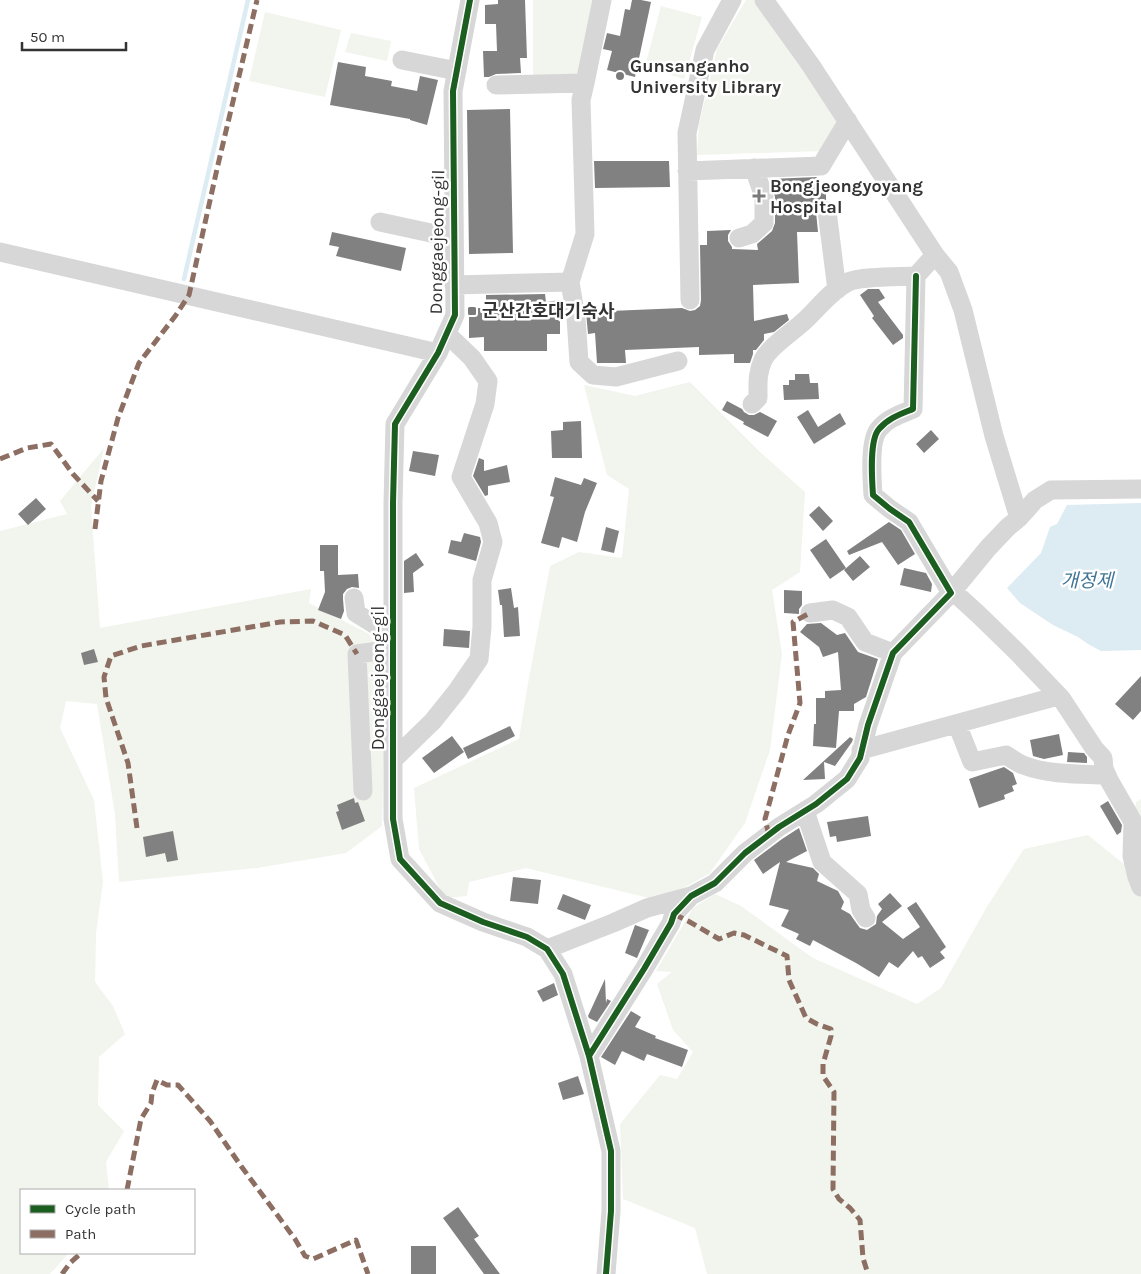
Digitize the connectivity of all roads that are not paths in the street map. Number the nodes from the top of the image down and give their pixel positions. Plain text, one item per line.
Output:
1 (470, 0) edge
2 (602, 0) edge
3 (732, 0) edge
4 (768, 2) edge
5 (402, 60) dead end
6 (457, 71) junction
7 (585, 83) junction
8 (496, 85) dead end
9 (848, 121) junction
10 (754, 168) junction
11 (687, 171) junction
12 (827, 211) dead end
13 (380, 222) dead end
14 (454, 238) junction
15 (739, 238) dead end
16 (0, 252) edge
17 (935, 255) junction
18 (916, 276) junction
19 (570, 282) junction
20 (454, 284) junction
21 (843, 286) junction
22 (690, 300) dead end
23 (446, 334) junction
24 (438, 353) junction
25 (678, 361) dead end
26 (752, 404) dead end
27 (1141, 489) edge
28 (1019, 518) junction
29 (951, 593) junction
30 (354, 598) dead end
31 (810, 613) dead end
32 (393, 643) junction
33 (893, 653) junction
34 (1058, 696) junction
35 (956, 724) junction
36 (861, 750) junction
37 (393, 760) junction
38 (1107, 775) junction
39 (363, 791) dead end
40 (805, 811) junction
41 (1141, 888) edge
42 (691, 896) junction
43 (866, 918) dead end
44 (547, 949) junction
45 (589, 1056) junction
46 (606, 1274) edge

1 - 6 street, Donggaejeong-gil
2 - 7 street
3 - 11 street
4 - 9 street
5 - 6 street
6 - 14 street, Donggaejeong-gil
7 - 8 street
7 - 19 street
9 - 10 street
9 - 17 street
10 - 11 street
10 - 15 street
11 - 22 street
12 - 21 street
13 - 14 street
14 - 20 street, Donggaejeong-gil
16 - 24 street
17 - 18 street
17 - 28 street
18 - 21 street
18 - 29 street
19 - 20 street
19 - 25 street
20 - 23 street, Donggaejeong-gil
21 - 26 street
23 - 24 street, Donggaejeong-gil
23 - 37 street
24 - 32 street, Donggaejeong-gil
27 - 28 street
28 - 29 street
29 - 33 street
29 - 34 street
30 - 32 street
31 - 33 street
32 - 37 street, Donggaejeong-gil
32 - 39 street
33 - 36 street
34 - 35 street
34 - 38 street
35 - 36 street
35 - 38 street
36 - 40 street
37 - 44 street, Donggaejeong-gil
38 - 41 street
40 - 42 street
40 - 43 street
42 - 44 street
42 - 45 street
44 - 45 street, Donggaejeong-gil
45 - 46 street, Donggaejeong-gil

